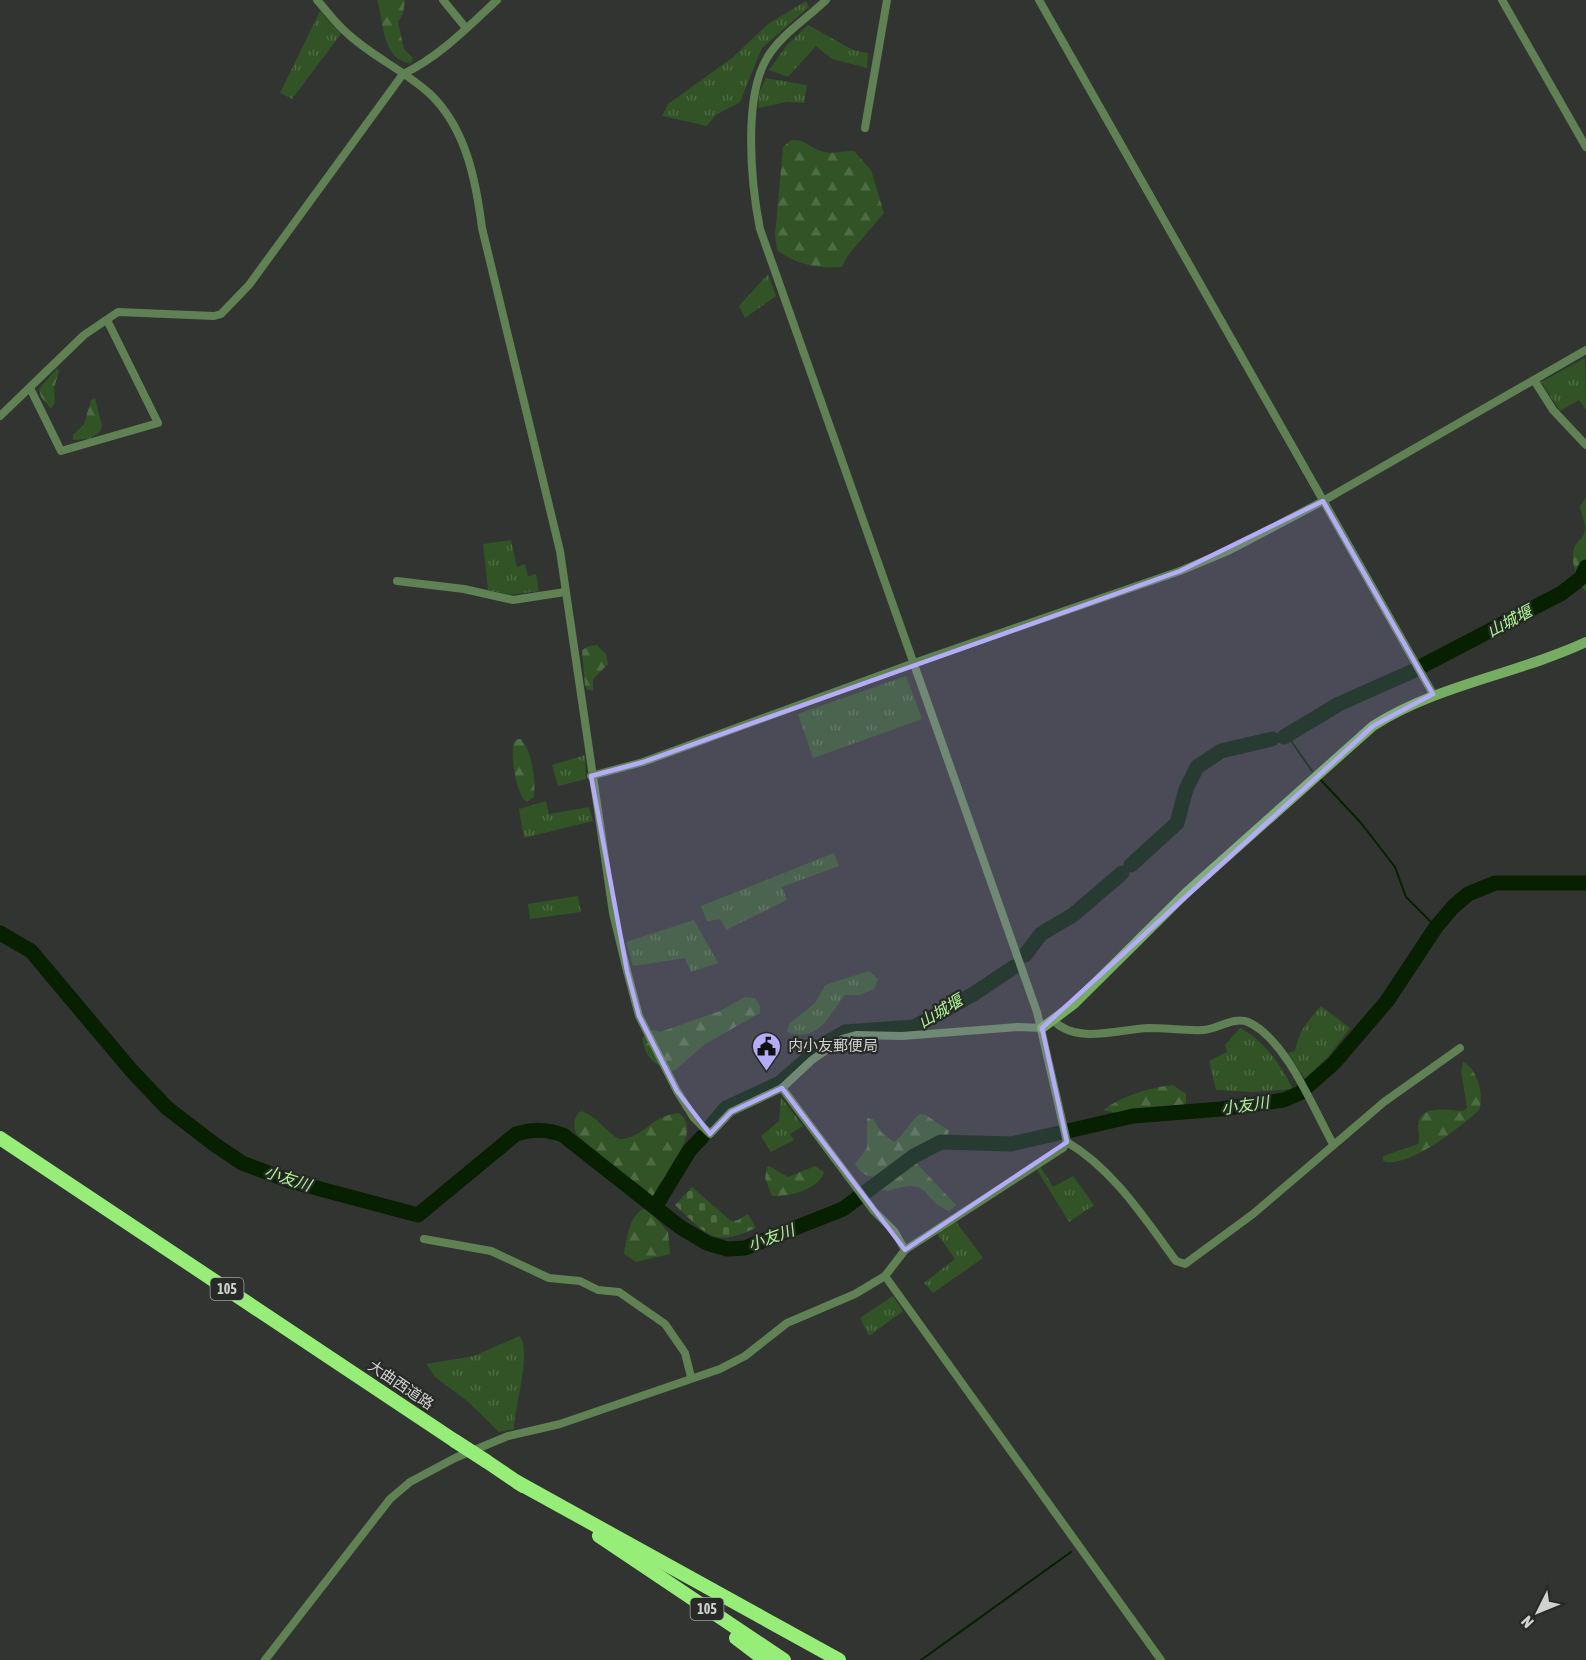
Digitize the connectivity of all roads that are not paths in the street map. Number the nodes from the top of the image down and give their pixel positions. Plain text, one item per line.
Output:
1 (317, 0) edge
2 (443, 0) edge
3 (497, 0) edge
4 (826, 0) edge
5 (886, 0) edge
6 (1039, 0) edge
7 (1502, 0) edge
8 (466, 28) junction
9 (403, 74) junction
10 (865, 128) dead end
11 (1586, 147) edge
12 (107, 320) junction
13 (1586, 350) edge
14 (1534, 380) junction
15 (30, 388) junction
16 (0, 416) edge
17 (1586, 445) edge
18 (1323, 501) junction
19 (397, 581) dead end
20 (565, 592) junction
21 (1586, 642) edge
22 (914, 663) junction
23 (1434, 694) junction
24 (591, 776) junction
25 (1053, 1020) junction
26 (1042, 1028) junction
27 (1460, 1048) dead end
28 (782, 1088) junction
29 (0, 1138) edge
30 (1067, 1142) junction
31 (1333, 1144) junction
32 (424, 1239) dead end
33 (905, 1250) junction
34 (885, 1276) junction
35 (691, 1377) junction
36 (517, 1482) junction
37 (630, 1557) junction
38 (265, 1660) edge
39 (765, 1660) edge
40 (784, 1660) edge
41 (839, 1660) edge
42 (1161, 1660) edge

1 - 9 street
2 - 8 street
3 - 8 street
4 - 22 street
5 - 10 street
6 - 18 street
7 - 11 street
8 - 9 street
9 - 12 street
9 - 20 street
12 - 15 street
12 - 15 street
13 - 14 street
14 - 17 street
14 - 18 street
15 - 16 street
18 - 22 street
18 - 23 street
19 - 20 street
20 - 24 street
21 - 23 street
22 - 24 street
22 - 26 street
23 - 25 street
24 - 28 street
25 - 26 street
25 - 31 street
26 - 28 street
26 - 30 street
27 - 31 street
28 - 33 street
29 - 36 highway, 大曲西道路 / 105, bridge
30 - 31 street
30 - 33 street
32 - 35 street
33 - 34 street
34 - 35 street
34 - 42 street
35 - 38 street
36 - 37 highway, 大曲西道路 / 105
36 - 41 highway
37 - 39 highway
37 - 40 highway, 大曲西道路 / 105

